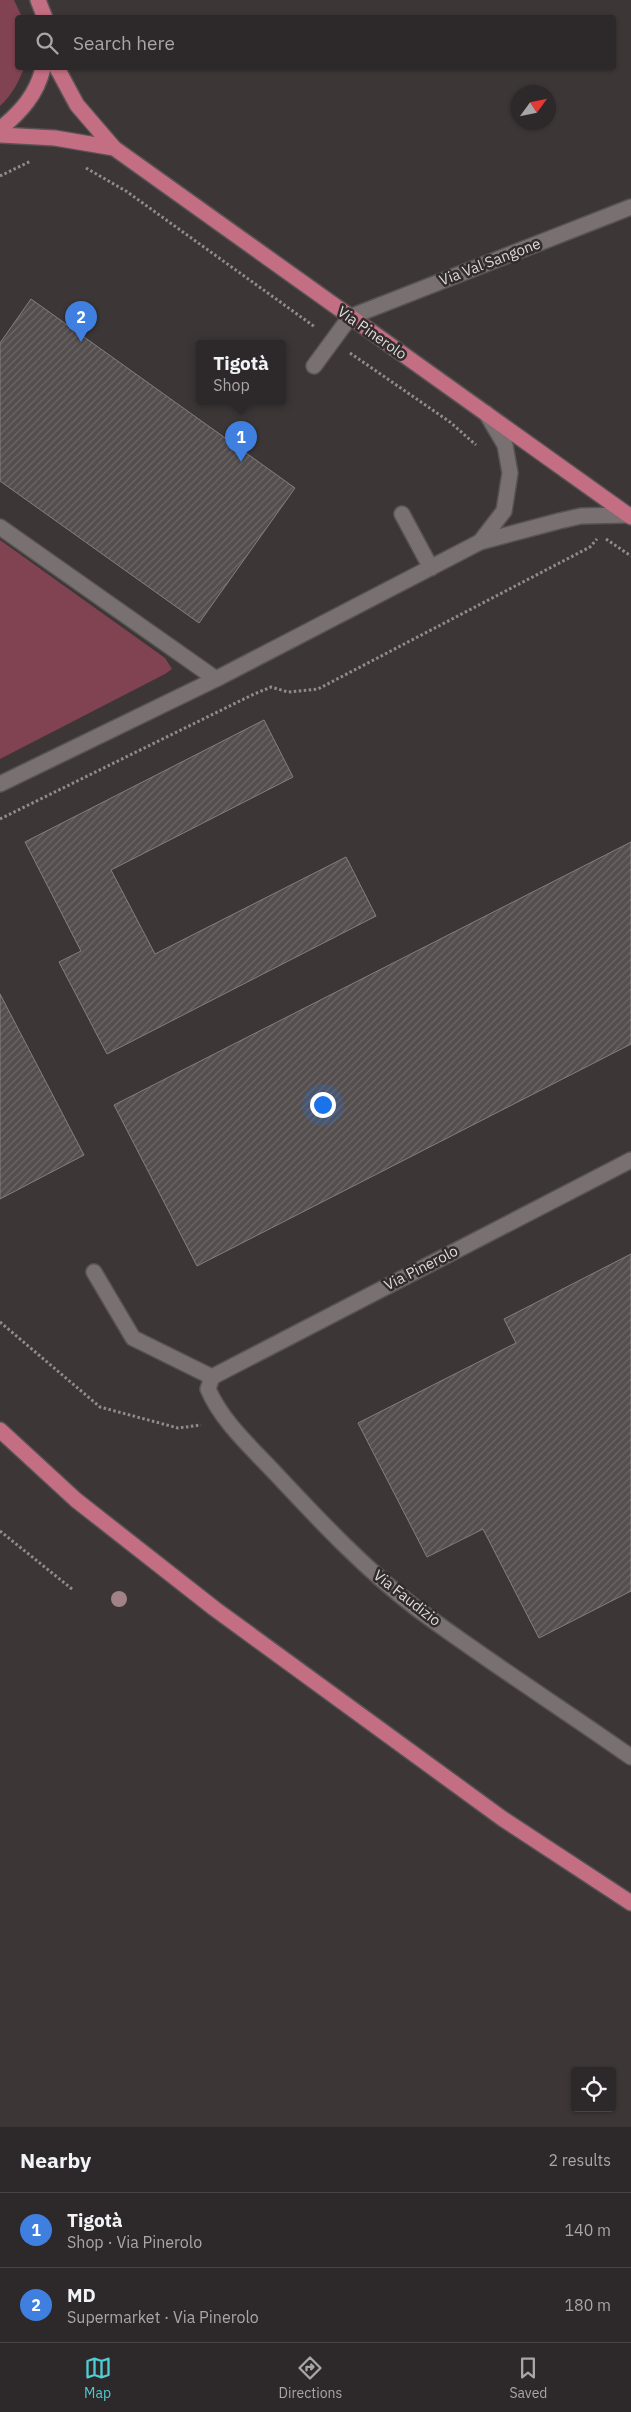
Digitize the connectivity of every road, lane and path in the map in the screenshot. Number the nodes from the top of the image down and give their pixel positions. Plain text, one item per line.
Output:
1 (38, 0) edge
2 (44, 15) edge
3 (42, 70) edge
4 (58, 70) edge
5 (0, 129) edge
6 (0, 135) edge
7 (114, 148) junction
8 (631, 207) edge
9 (350, 317) junction
10 (314, 366) dead end
11 (485, 412) junction
12 (402, 514) dead end
13 (630, 516) edge
14 (0, 527) edge
15 (600, 535) dead end
16 (480, 542) junction
17 (431, 568) junction
18 (216, 679) junction
19 (0, 784) edge
20 (0, 819) edge
21 (631, 1160) edge
22 (94, 1272) dead end
23 (0, 1322) edge
24 (212, 1377) junction
25 (229, 1421) junction
26 (0, 1430) edge
27 (0, 1531) edge
28 (72, 1589) dead end
29 (631, 1757) edge
30 (631, 1903) edge

1 - 2 main road
3 - 5 main road
4 - 7 main road, Via Pinerolo
6 - 7 main road, Via Pinerolo
7 - 9 main road, Via Pinerolo
8 - 9 street, Via Val Sangone
9 - 10 street
9 - 11 main road, Via Pinerolo
11 - 13 main road, Via Pinerolo
11 - 16 street
12 - 17 street
13 - 16 street
14 - 18 street
15 - 20 path
16 - 17 street
17 - 18 street
18 - 19 street
21 - 24 street, Via Pinerolo
22 - 24 street
23 - 25 path
24 - 25 street, Via Faudizio
25 - 29 street, Via Faudizio
26 - 30 main road
27 - 28 path

